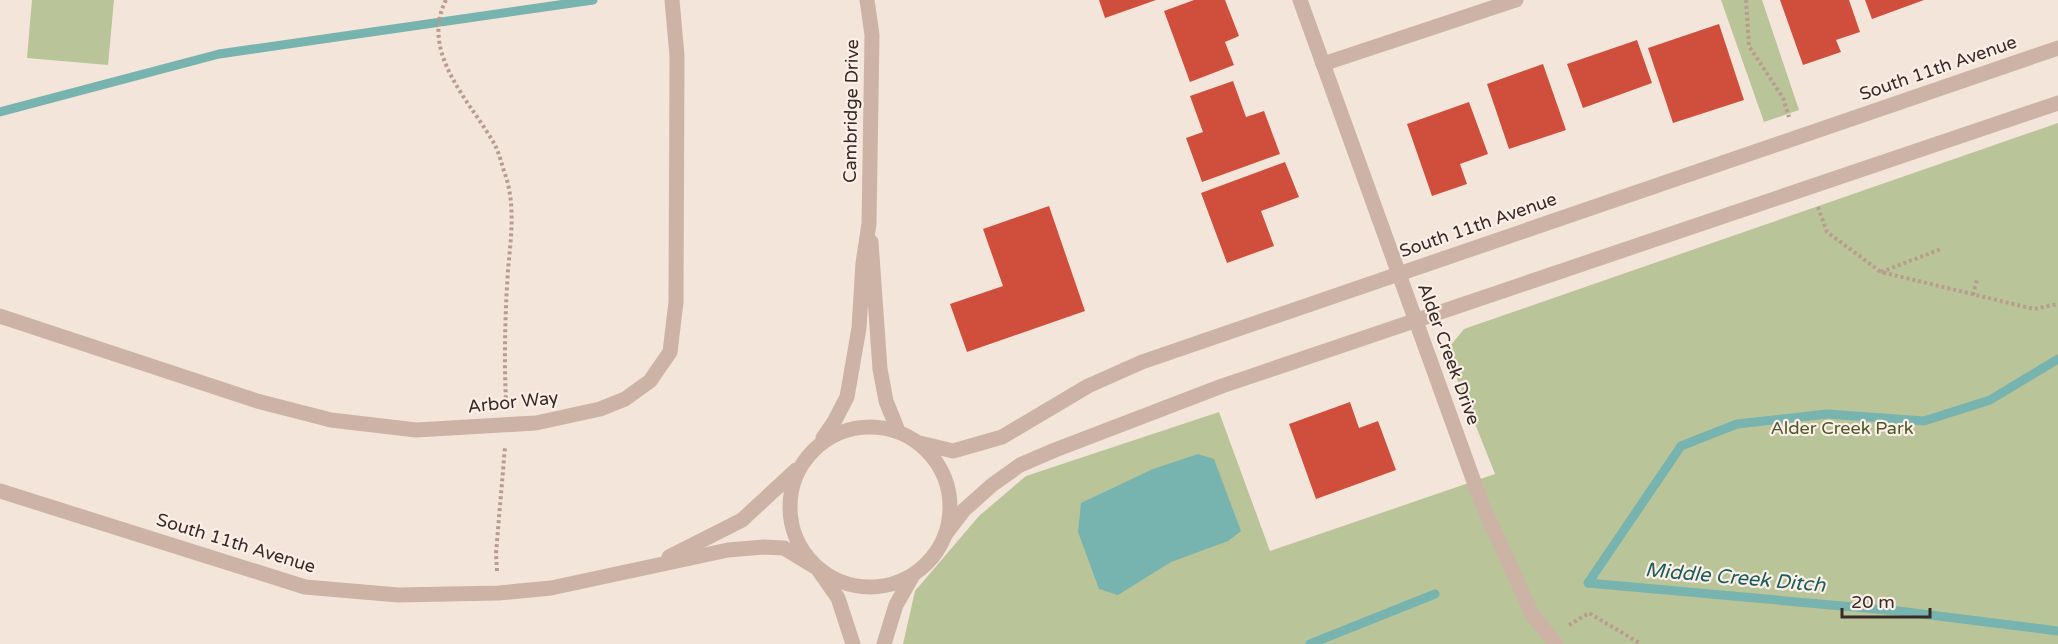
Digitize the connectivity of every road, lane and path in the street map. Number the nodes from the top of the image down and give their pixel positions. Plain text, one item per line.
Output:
1 (446, 0) edge
2 (672, 0) edge
3 (867, 0) edge
4 (1300, 0) edge
5 (1516, 0) edge
6 (1746, 0) edge
7 (2058, 48) edge
8 (1323, 64) junction
9 (2058, 103) edge
10 (1795, 138) junction
11 (1811, 188) junction
12 (869, 224) junction
13 (1941, 249) dead end
14 (1399, 272) junction
15 (1881, 272) junction
16 (1977, 279) dead end
17 (1973, 295) junction
18 (2058, 304) edge
19 (0, 316) edge
20 (1416, 320) junction
21 (507, 425) junction
22 (898, 431) junction
23 (920, 443) junction
24 (818, 444) junction
25 (800, 465) junction
26 (0, 491) edge
27 (945, 535) junction
28 (818, 568) junction
29 (914, 574) junction
30 (609, 575) junction
31 (499, 593) junction
32 (1553, 640) edge
33 (853, 644) edge
34 (884, 644) edge
35 (1641, 644) edge

1 - 21 path
2 - 21 street, Arbor Way
3 - 12 street, Cambridge Drive
4 - 8 street, Alder Creek Drive
5 - 8 street
6 - 10 path
7 - 10 street, South 11th Avenue
8 - 14 street, Alder Creek Drive
9 - 11 street, South 11th Avenue
10 - 14 street, South 11th Avenue
11 - 15 path
11 - 20 street, South 11th Avenue
12 - 22 street, Cambridge Drive
12 - 24 street, Cambridge Drive
13 - 15 path
14 - 20 street, Alder Creek Drive
14 - 23 street, South 11th Avenue
15 - 17 path
16 - 17 path
17 - 18 path
19 - 21 street, Arbor Way
20 - 27 street, South 11th Avenue
20 - 32 street, Alder Creek Drive
21 - 31 path
22 - 23 street, South 11th Avenue
22 - 24 street, South 11th Avenue
23 - 27 street, South 11th Avenue
24 - 25 street, South 11th Avenue
25 - 28 street, South 11th Avenue
25 - 30 street, South 11th Avenue
26 - 31 street, South 11th Avenue
27 - 29 street, South 11th Avenue
28 - 29 street, South 11th Avenue
28 - 30 street, South 11th Avenue
28 - 33 street
29 - 34 street
30 - 31 street, South 11th Avenue
32 - 35 path

